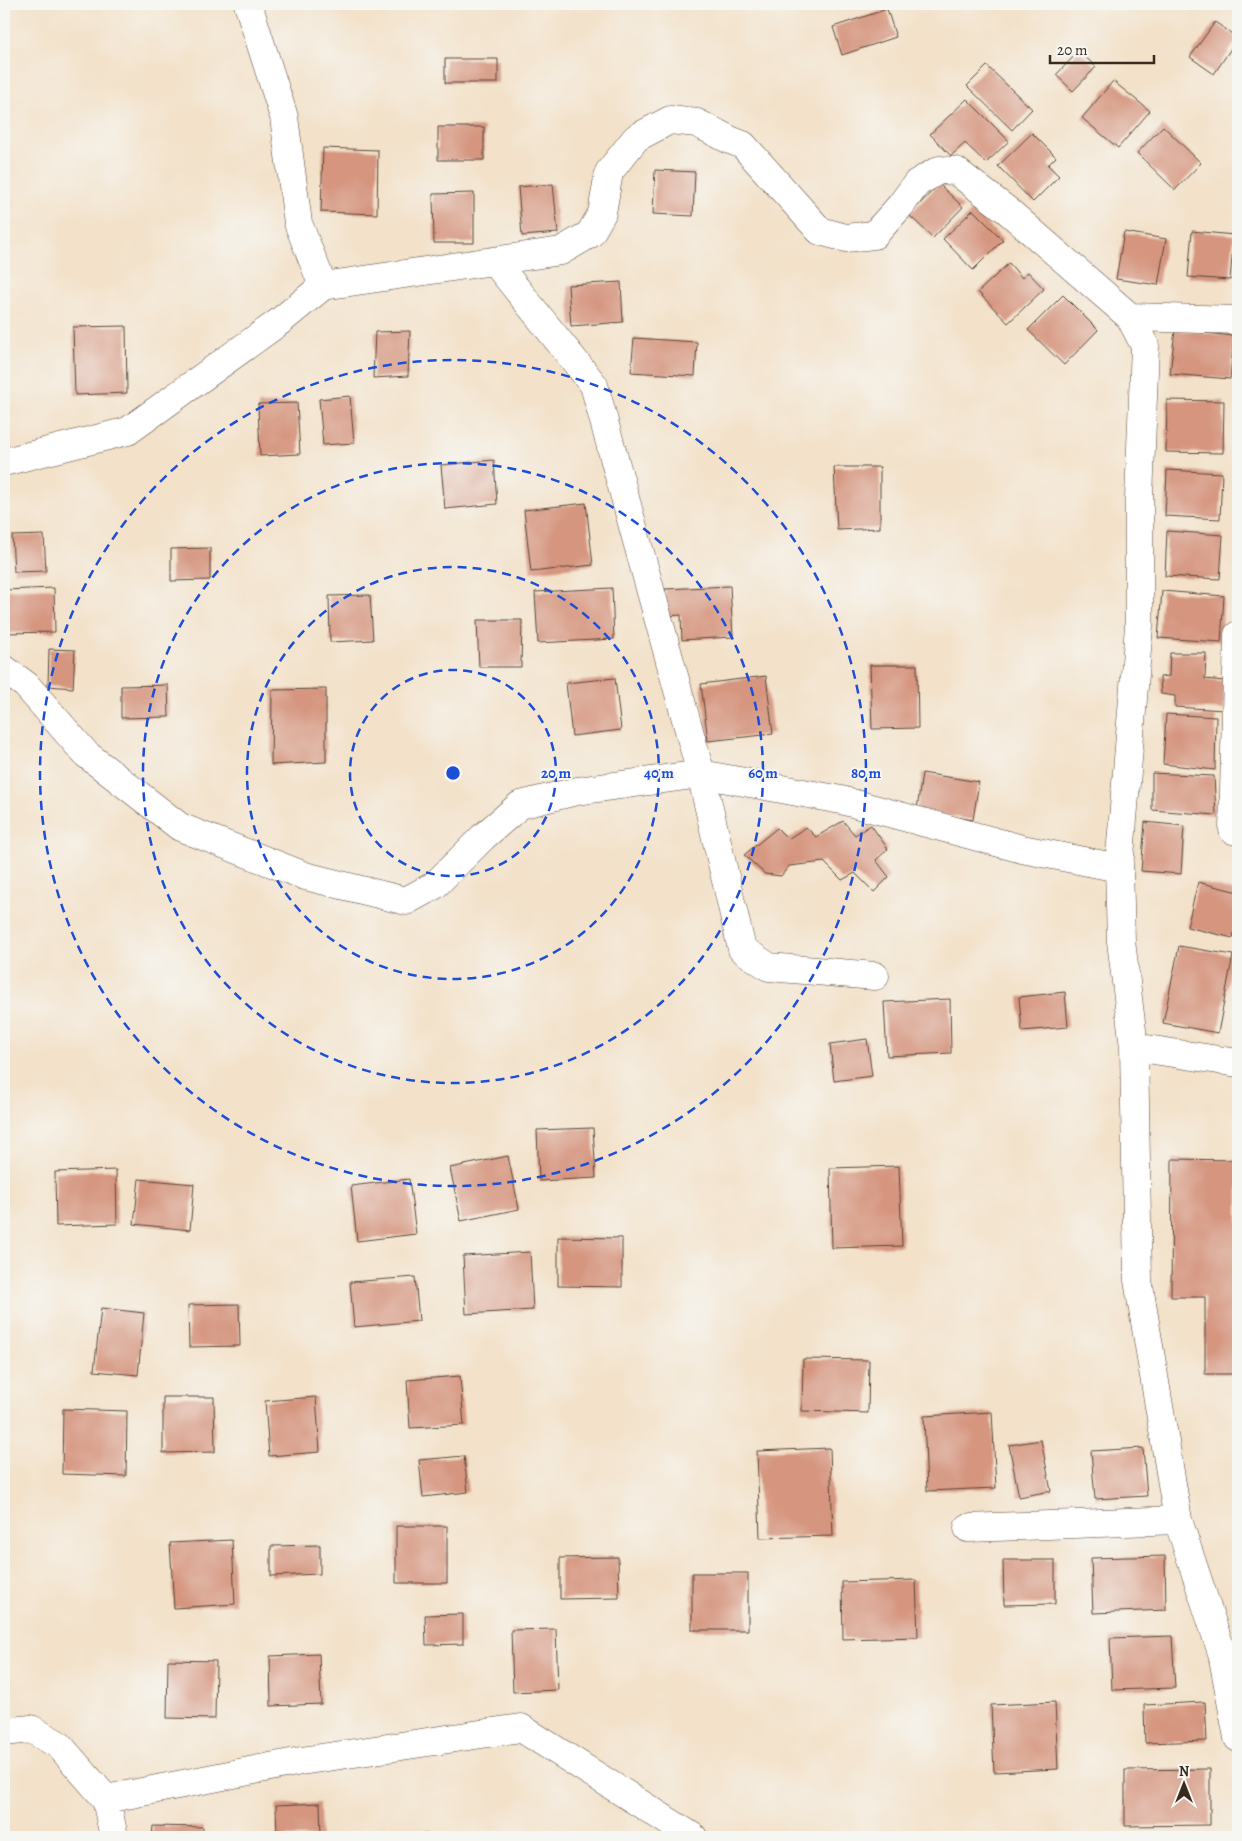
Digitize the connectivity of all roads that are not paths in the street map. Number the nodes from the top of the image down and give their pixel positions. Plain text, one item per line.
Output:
1 (248, 4) edge
2 (495, 262) junction
3 (323, 286) junction
4 (1130, 317) junction
5 (1238, 320) edge
6 (4, 462) edge
7 (1238, 635) edge
8 (4, 669) edge
9 (701, 774) junction
10 (1238, 831) edge
11 (1119, 868) junction
12 (875, 976) dead end
13 (1134, 1047) junction
14 (1238, 1063) edge
15 (1178, 1520) junction
16 (968, 1528) dead end
17 (4, 1732) edge
18 (1238, 1738) edge
19 (106, 1800) junction
20 (114, 1837) edge
21 (693, 1837) edge

1 - 3 street
2 - 3 street
2 - 4 street
2 - 9 street
3 - 6 street
4 - 5 street
4 - 11 street
7 - 10 street
8 - 9 street
9 - 11 street
9 - 12 street
11 - 13 street
13 - 14 street
13 - 15 street
15 - 16 street
15 - 18 street
17 - 19 street
19 - 20 street
19 - 21 street

